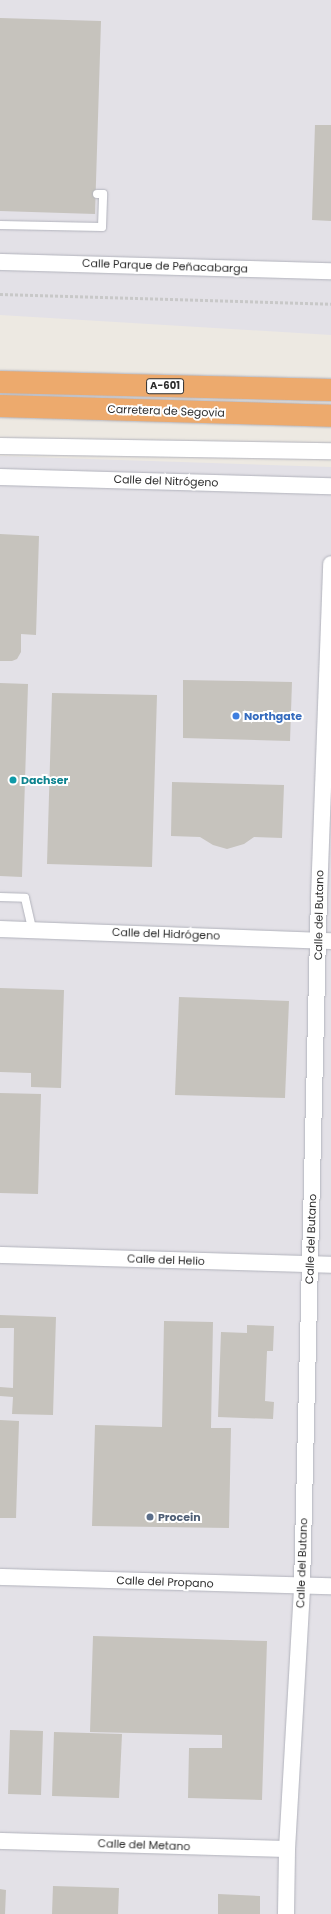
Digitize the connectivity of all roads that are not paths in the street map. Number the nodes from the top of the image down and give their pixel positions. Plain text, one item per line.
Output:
1 (97, 194) dead end
2 (0, 225) edge
3 (0, 262) edge
4 (331, 271) edge
5 (0, 382) edge
6 (331, 390) edge
7 (0, 406) edge
8 (331, 416) edge
9 (0, 446) edge
10 (331, 452) edge
11 (0, 477) edge
12 (331, 486) edge
13 (331, 564) edge
14 (0, 897) edge
15 (0, 929) edge
16 (32, 929) junction
17 (325, 941) edge
18 (0, 1255) edge
19 (311, 1264) junction
20 (331, 1265) edge
21 (0, 1577) edge
22 (302, 1586) junction
23 (331, 1586) edge
24 (0, 1841) edge
25 (287, 1849) junction
26 (286, 1914) edge

1 - 2 lane
3 - 4 street, Calle Parque de Peñacabarga
5 - 6 highway, A-601
7 - 8 highway, Carretera de Segovia
9 - 10 street
11 - 12 street, Calle del Nitrógeno
13 - 17 street, Calle del Butano
14 - 16 lane
15 - 16 street, Calle del Hidrógeno
16 - 17 street, Calle del Hidrógeno
17 - 19 street, Calle del Butano
18 - 19 street, Calle del Helio
19 - 20 street, Calle del Helio
19 - 22 street, Calle del Butano
21 - 22 street, Calle del Propano
22 - 23 street, Calle del Propano
22 - 25 street, Calle del Butano
24 - 25 street, Calle del Metano
25 - 26 street, Calle del Butano

